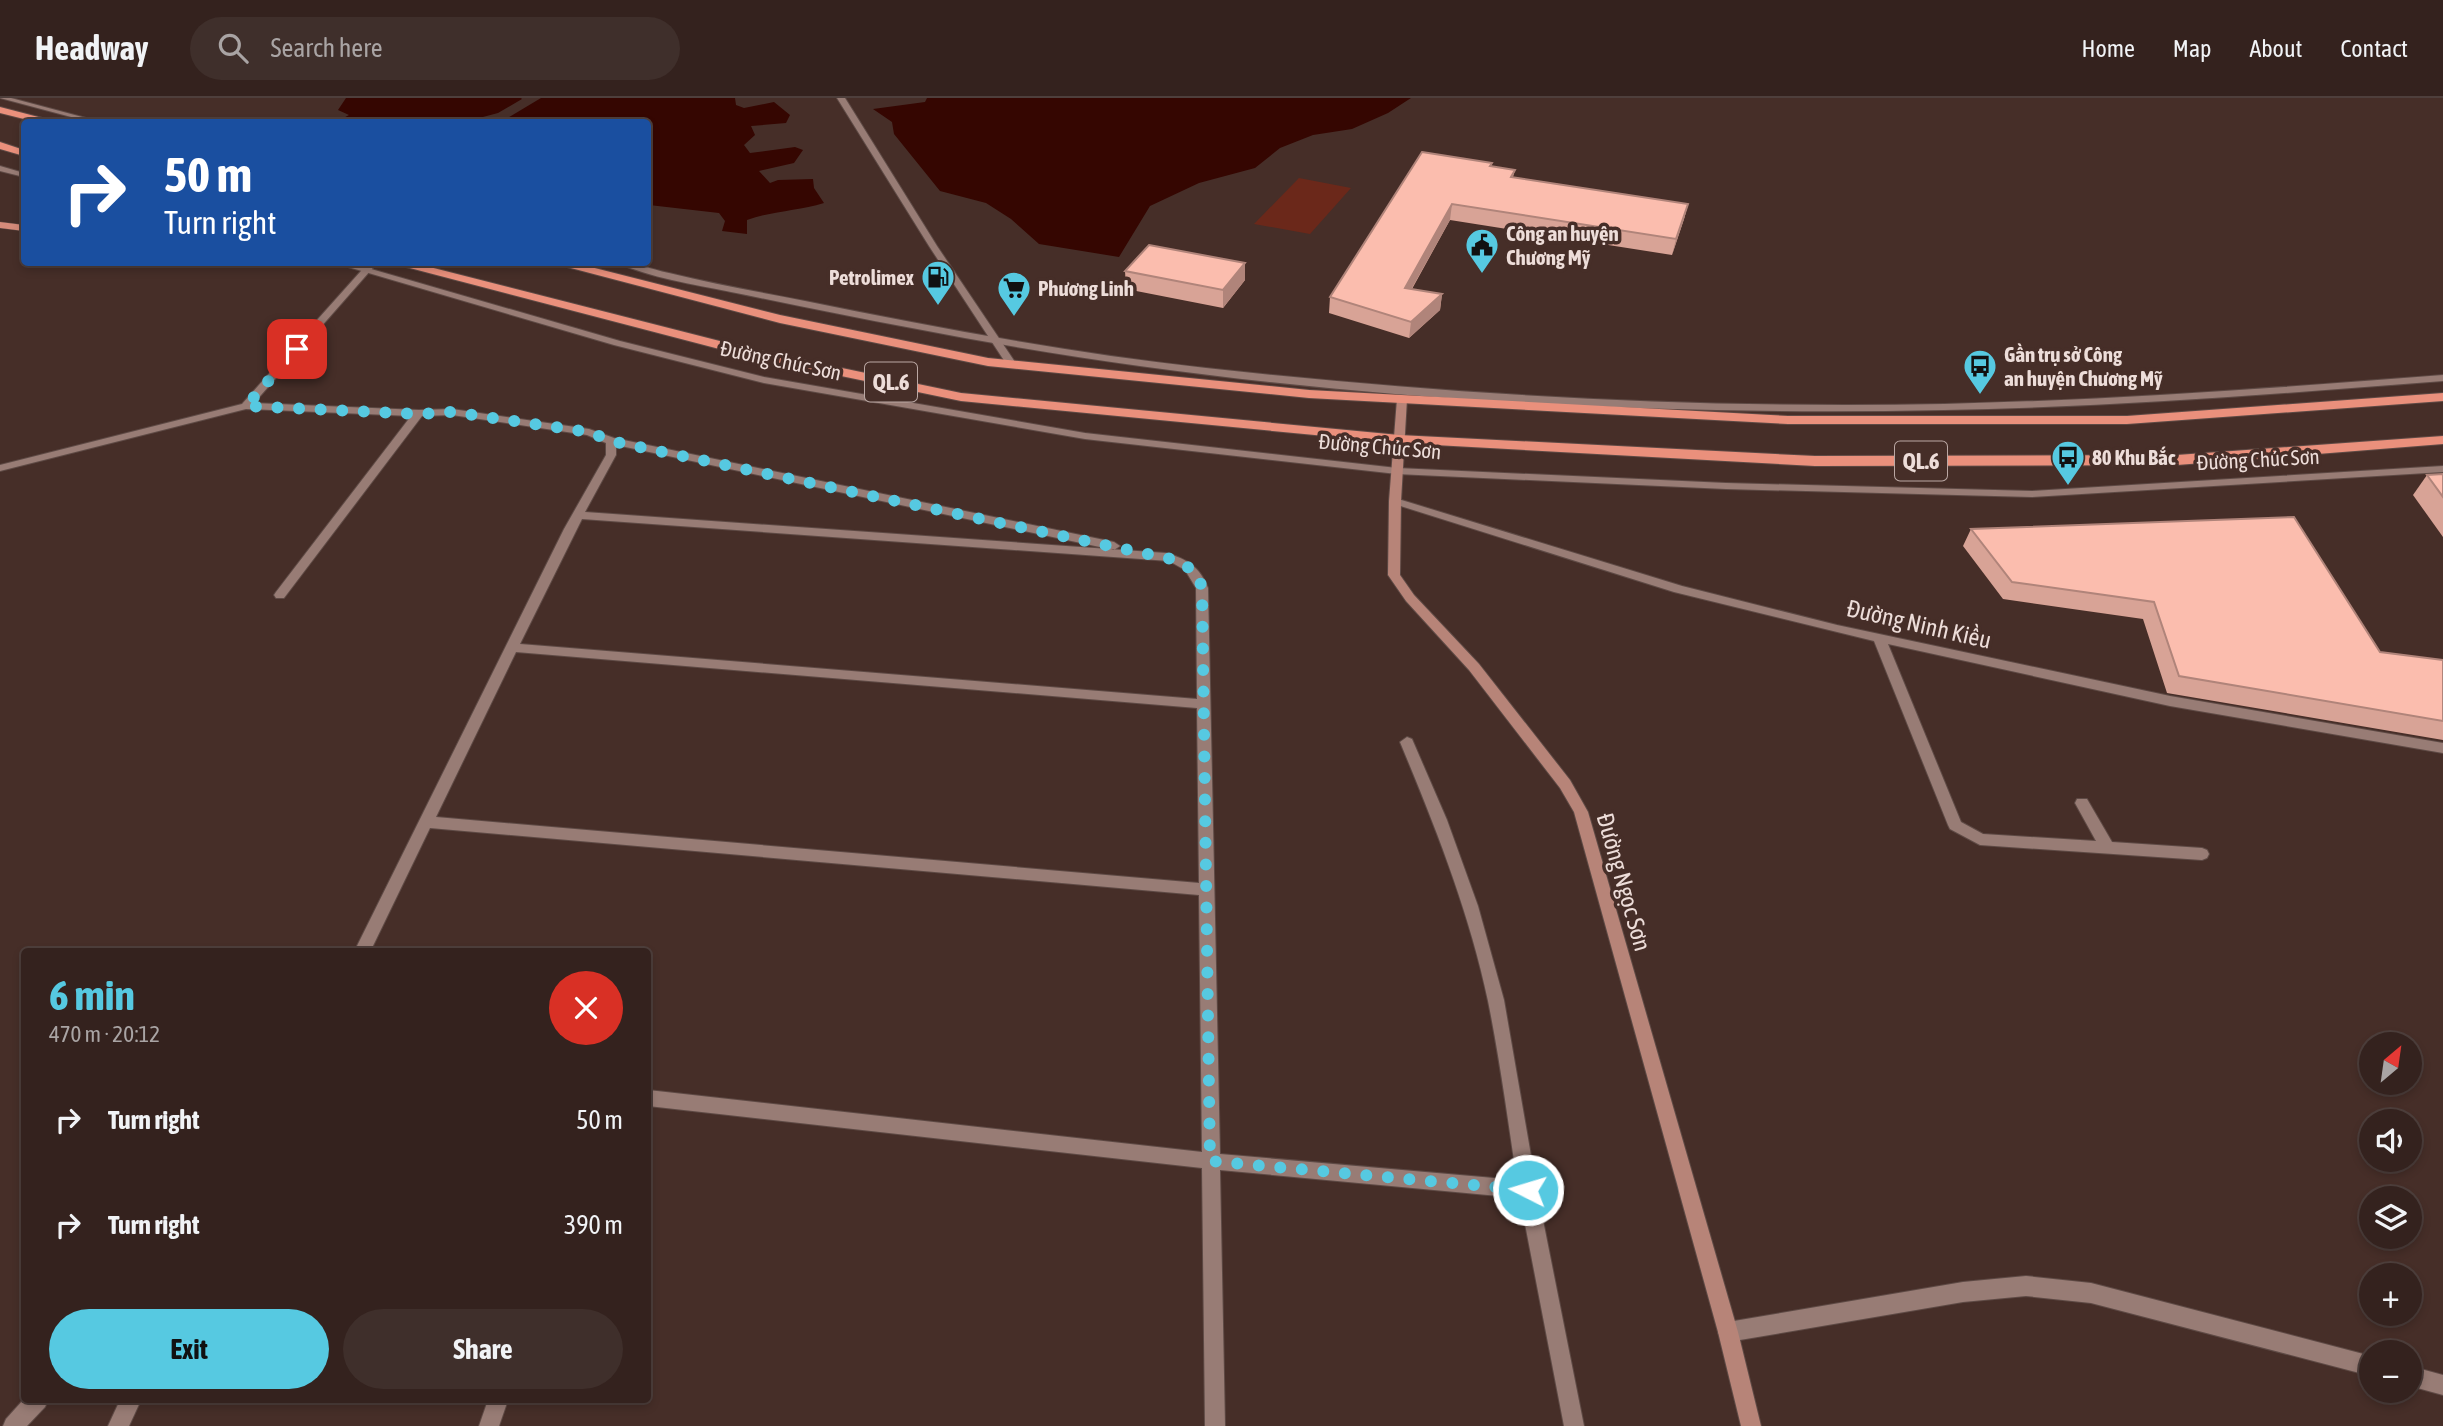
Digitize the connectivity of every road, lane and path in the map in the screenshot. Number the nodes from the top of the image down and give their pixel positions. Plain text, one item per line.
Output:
1 (2, 98) edge
2 (841, 98) edge
3 (0, 110) edge
4 (34, 119) edge
5 (85, 119) edge
6 (0, 145) edge
7 (21, 152) edge
8 (0, 168) edge
9 (21, 174) edge
10 (0, 225) edge
11 (21, 228) edge
12 (347, 266) edge
13 (371, 266) edge
14 (409, 266) edge
15 (570, 266) edge
16 (633, 266) edge
17 (366, 272) junction
18 (997, 343) junction
19 (1012, 365) junction
20 (2443, 378) edge
21 (2443, 397) edge
22 (1402, 399) junction
23 (246, 406) junction
24 (419, 414) junction
25 (1399, 439) junction
26 (2443, 440) edge
27 (611, 441) junction
28 (0, 468) edge
29 (2443, 469) edge
30 (1397, 471) junction
31 (1395, 501) junction
32 (580, 515) junction
33 (1166, 557) junction
34 (280, 595) dead end
35 (1879, 638) junction
36 (513, 648) junction
37 (1203, 705) junction
38 (1407, 742) dead end
39 (2443, 748) edge
40 (2082, 803) dead end
41 (427, 822) junction
42 (2107, 847) junction
43 (2202, 853) dead end
44 (1206, 890) junction
45 (364, 948) edge
46 (651, 1098) edge
47 (1210, 1161) junction
48 (1528, 1190) junction
49 (1728, 1332) junction
50 (2359, 1363) edge
51 (2422, 1379) edge
52 (2443, 1385) edge
53 (35, 1403) edge
54 (130, 1403) edge
55 (497, 1403) edge
56 (13, 1426) edge
57 (118, 1426) edge
58 (489, 1426) edge
59 (1216, 1426) edge
60 (1574, 1426) edge
61 (1751, 1426) edge

1 - 5 street
2 - 18 street
3 - 4 highway
6 - 7 highway
8 - 9 street
10 - 11 main road
12 - 17 street, Đường Chúc Sơn
13 - 17 street
14 - 25 highway, Đường Chúc Sơn / QL.6
15 - 19 highway, Đường Chúc Sơn / QL.6
16 - 18 street
17 - 23 street
17 - 30 street, Đường Chúc Sơn
18 - 19 street
18 - 20 street
19 - 22 highway, Đường Chúc Sơn / QL.6
21 - 22 highway, Đường Chúc Sơn / QL.6
22 - 25 main road, Đường Ngọc Sơn
23 - 24 street
23 - 28 street
24 - 27 street
24 - 34 street
25 - 26 highway, Đường Chúc Sơn / QL.6
25 - 30 main road, Đường Ngọc Sơn
27 - 32 street
27 - 33 street
29 - 30 street, Đường Chúc Sơn
30 - 31 main road, Đường Ngọc Sơn
31 - 35 street, Đường Ninh Kiều
31 - 49 main road, Đường Ngọc Sơn
32 - 33 street
32 - 36 street
33 - 37 street
35 - 39 street, Đường Ninh Kiều
35 - 42 street
36 - 37 street
36 - 41 street
37 - 44 street
38 - 48 street
40 - 42 street
41 - 44 street
41 - 45 street
42 - 43 street
44 - 47 street
46 - 47 street
47 - 48 street
47 - 59 street
48 - 60 street
49 - 50 street
49 - 61 main road, Đường Ngọc Sơn
51 - 52 street
53 - 56 street
54 - 57 street
55 - 58 street

